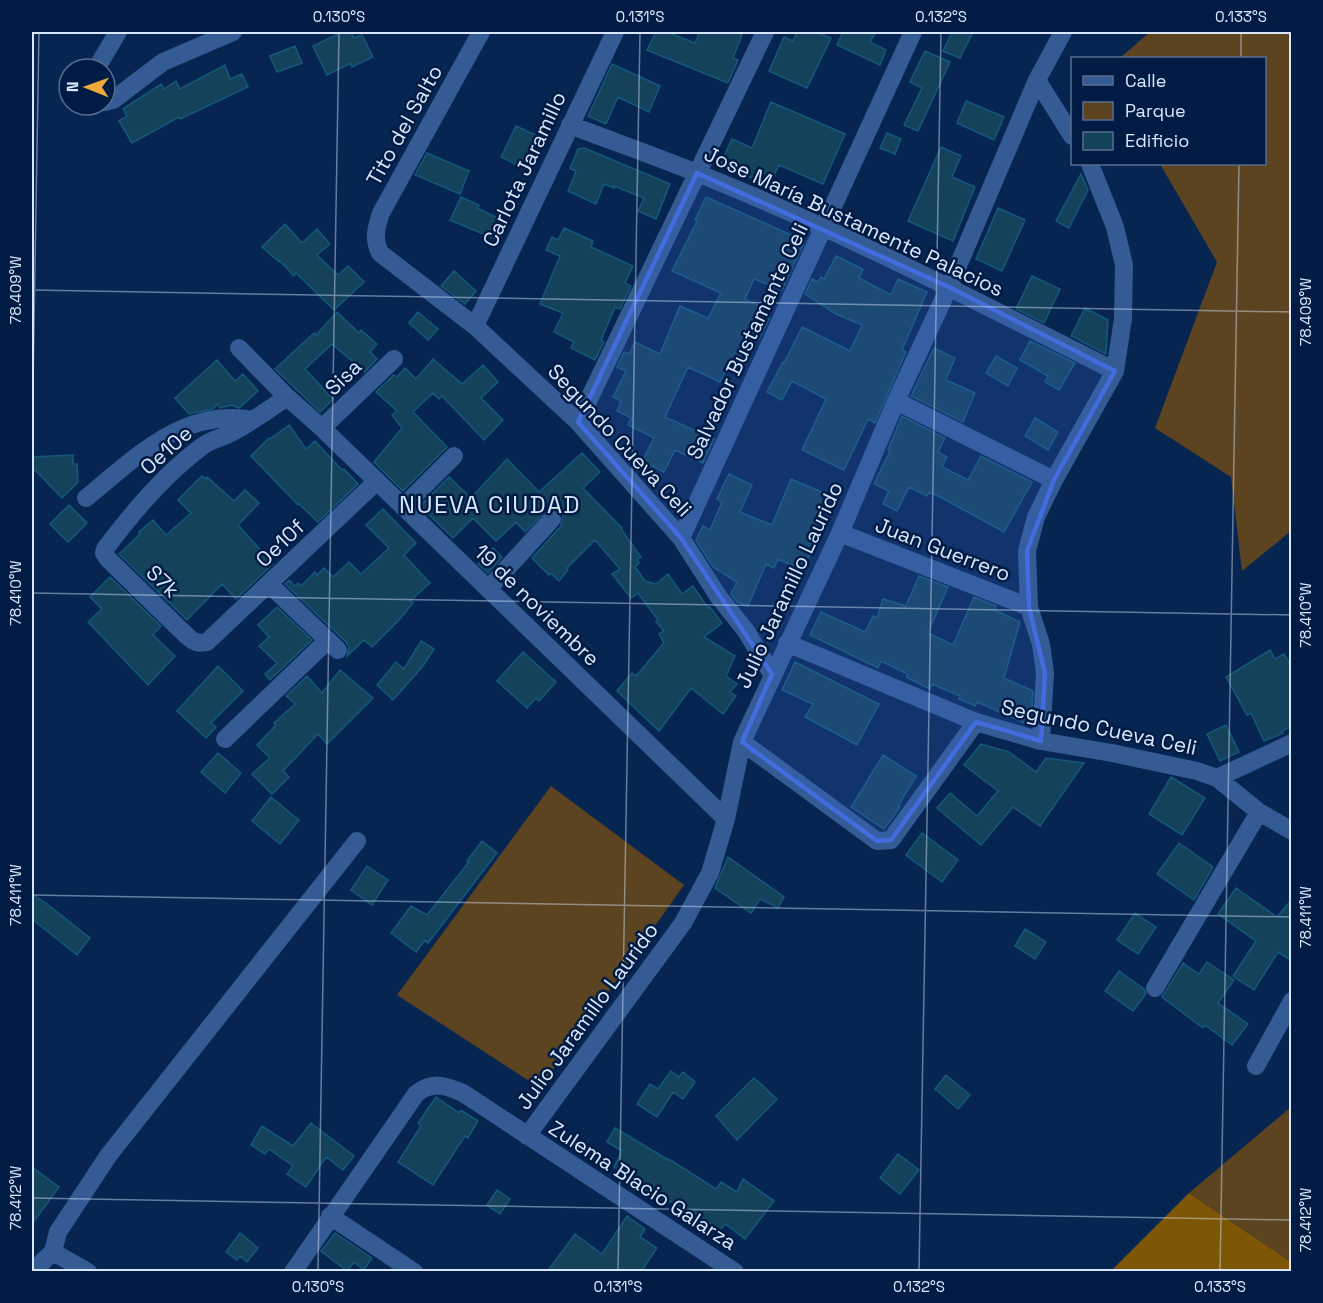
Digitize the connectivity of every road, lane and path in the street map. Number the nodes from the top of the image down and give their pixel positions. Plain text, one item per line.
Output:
1 (118, 32) edge
2 (233, 32) edge
3 (481, 32) edge
4 (615, 32) edge
5 (765, 32) edge
6 (913, 32) edge
7 (1063, 32) edge
8 (103, 57) edge
9 (1037, 80) junction
10 (117, 97) edge
11 (570, 124) junction
12 (1071, 134) edge
13 (1090, 165) edge
14 (697, 173) junction
15 (823, 228) junction
16 (376, 244) joint
17 (949, 287) junction
18 (475, 326) junction
19 (239, 348) dead end
20 (394, 359) dead end
21 (1115, 371) junction
22 (287, 397) junction
23 (896, 400) junction
24 (253, 420) junction
25 (578, 422) junction
26 (322, 428) junction
27 (454, 456) dead end
28 (1054, 480) junction
29 (377, 481) junction
30 (86, 498) dead end
31 (403, 507) junction
32 (552, 519) dead end
33 (840, 533) junction
34 (118, 534) joint
35 (681, 538) junction
36 (269, 584) junction
37 (488, 589) junction
38 (1029, 607) junction
39 (213, 637) joint
40 (787, 643) junction
41 (772, 674) junction
42 (976, 722) junction
43 (225, 739) dead end
44 (1041, 741) junction
45 (742, 742) junction
46 (1292, 743) edge
47 (1217, 778) junction
48 (1259, 812) junction
49 (726, 819) junction
50 (1292, 831) edge
51 (357, 841) dead end
52 (1155, 988) dead end
53 (1292, 1001) edge
54 (1256, 1066) dead end
55 (527, 1136) junction
56 (330, 1216) junction
57 (41, 1259) edge
58 (88, 1272) edge
59 (293, 1272) edge
60 (414, 1272) edge
61 (735, 1272) edge

1 - 8 street
2 - 10 street
3 - 16 street, Tito del Salto
4 - 11 street, Carlota Jaramillo
5 - 14 street
6 - 15 street, Salvador Bustamante Celi
7 - 9 street, Julio Jaramillo Laurido
9 - 12 street
9 - 17 street, Julio Jaramillo Laurido
11 - 14 street, Jose María Bustamente Palacios
11 - 18 street, Carlota Jaramillo
13 - 21 street
14 - 15 street, Jose María Bustamente Palacios
14 - 25 street
15 - 17 street, Jose María Bustamente Palacios
15 - 35 street, Salvador Bustamante Celi
16 - 18 street, Segundo Cueva Celi
17 - 21 street, Jose María Bustamente Palacios
17 - 23 street, Julio Jaramillo Laurido
18 - 25 street, Segundo Cueva Celi
19 - 22 street, 19 de noviembre
20 - 26 street, Sisa
21 - 28 street
22 - 24 street, Oe10e
22 - 26 street, 19 de noviembre
23 - 28 street
23 - 33 street, Julio Jaramillo Laurido
24 - 30 street
24 - 34 street, Oe10e
25 - 35 street, Segundo Cueva Celi
26 - 29 street, 19 de noviembre
27 - 31 street
28 - 38 street
29 - 31 street, 19 de noviembre
29 - 36 street, Oe10f
31 - 37 street, 19 de noviembre
32 - 37 street
33 - 38 street, Juan Guerrero
33 - 40 street, Julio Jaramillo Laurido
34 - 39 street, S7k
35 - 41 street, Segundo Cueva Celi
36 - 39 street, Oe10f
36 - 43 street
37 - 49 street, 19 de noviembre
38 - 44 street
40 - 41 street, Julio Jaramillo Laurido
40 - 42 street, Segundo Cueva Celi
41 - 45 street, Julio Jaramillo Laurido
42 - 44 street, Segundo Cueva Celi
42 - 45 street
44 - 47 street, Segundo Cueva Celi
45 - 49 street, Julio Jaramillo Laurido
46 - 47 street
47 - 48 street, Segundo Cueva Celi
48 - 50 street, Segundo Cueva Celi
48 - 52 street
49 - 55 street, Julio Jaramillo Laurido
51 - 57 street
53 - 54 street
55 - 56 street, Zulema Blacio Galarza
55 - 61 street, Zulema Blacio Galarza
56 - 59 street
56 - 60 street
57 - 58 street

